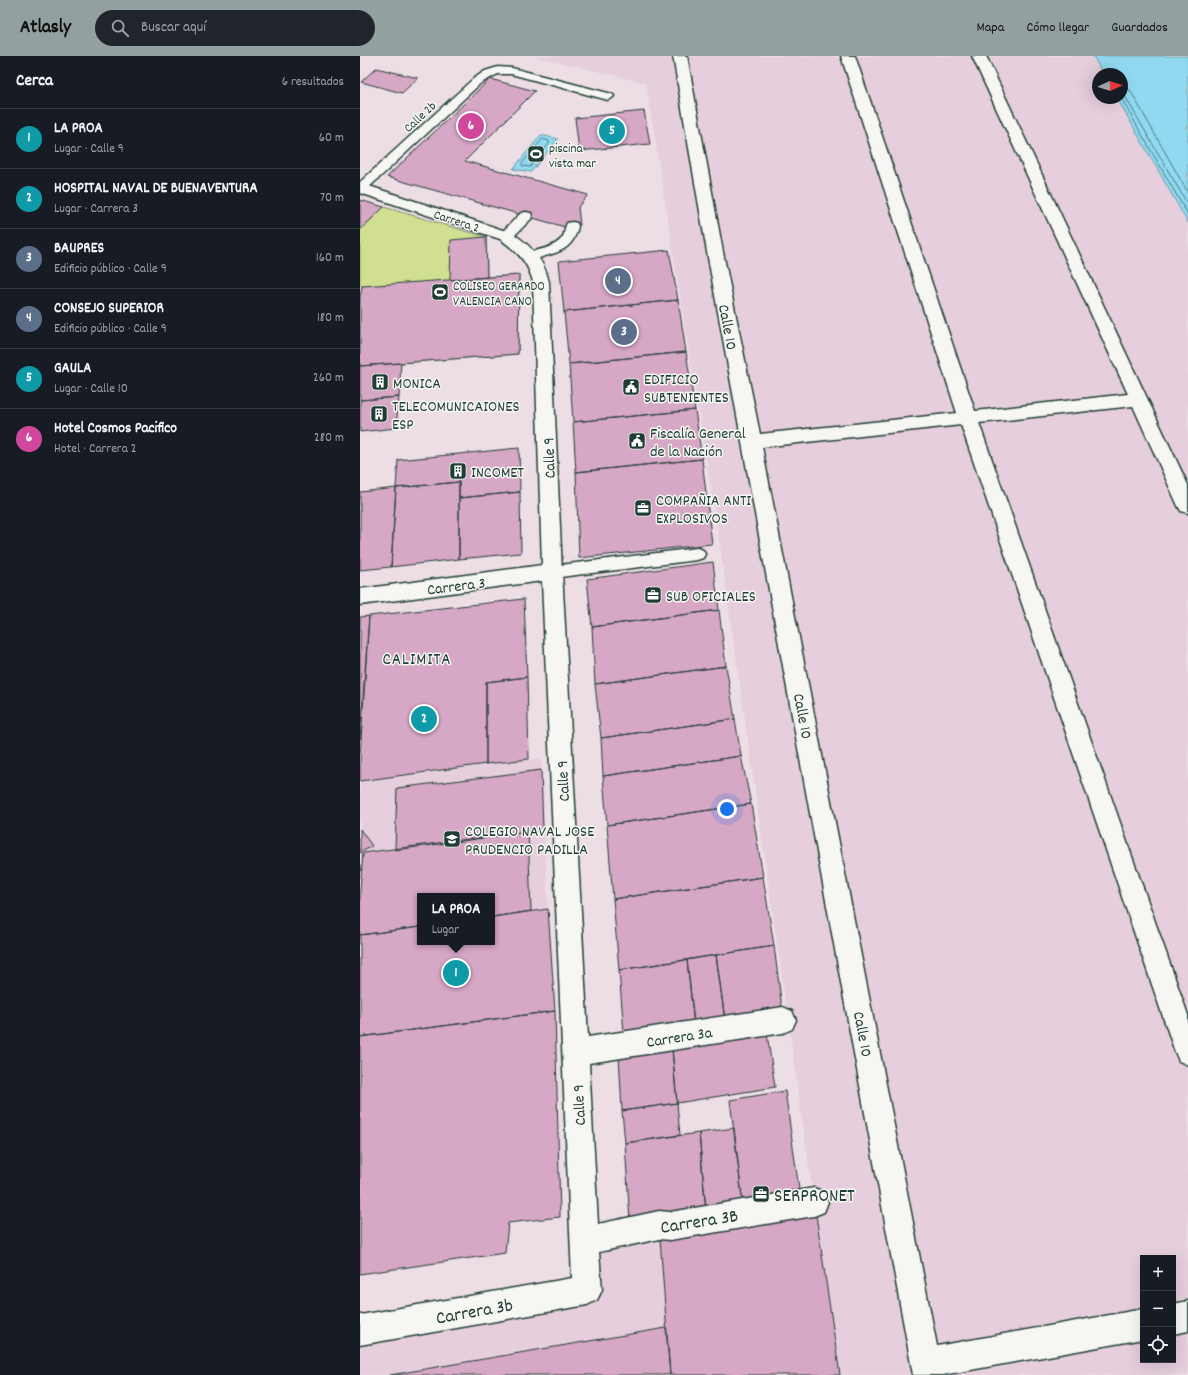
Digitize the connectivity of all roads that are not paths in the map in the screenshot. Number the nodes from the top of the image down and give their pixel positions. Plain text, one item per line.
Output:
1 (680, 56) edge
2 (848, 56) edge
3 (979, 56) edge
4 (608, 96) dead end
5 (360, 188) edge
6 (526, 216) dead end
7 (572, 226) dead end
8 (506, 236) junction
9 (535, 264) junction
10 (1139, 399) junction
11 (968, 418) junction
12 (752, 442) junction
13 (1188, 506) edge
14 (697, 554) dead end
15 (552, 572) junction
16 (360, 597) edge
17 (783, 1020) dead end
18 (575, 1052) junction
19 (1188, 1052) edge
20 (814, 1202) dead end
21 (584, 1241) junction
22 (587, 1290) joint
23 (1188, 1316) edge
24 (1176, 1318) edge
25 (1140, 1325) edge
26 (360, 1330) edge
27 (926, 1369) edge

1 - 12 street, Calle 10
2 - 11 street
3 - 10 street
4 - 5 lane, Calle 2b
5 - 8 street, Carrera 2
6 - 8 lane
7 - 9 lane
8 - 9 street, Carrera 2
9 - 15 street, Calle 9
10 - 11 street
10 - 13 street
11 - 12 street
11 - 19 street
12 - 27 street, Calle 10
14 - 15 lane
15 - 16 street, Carrera 3
15 - 18 street, Calle 9
17 - 18 street, Carrera 3a
18 - 21 street, Calle 9
20 - 21 street, Carrera 3B
21 - 22 street, Calle 9
22 - 26 street, Carrera 3b
23 - 24 street
25 - 27 street

